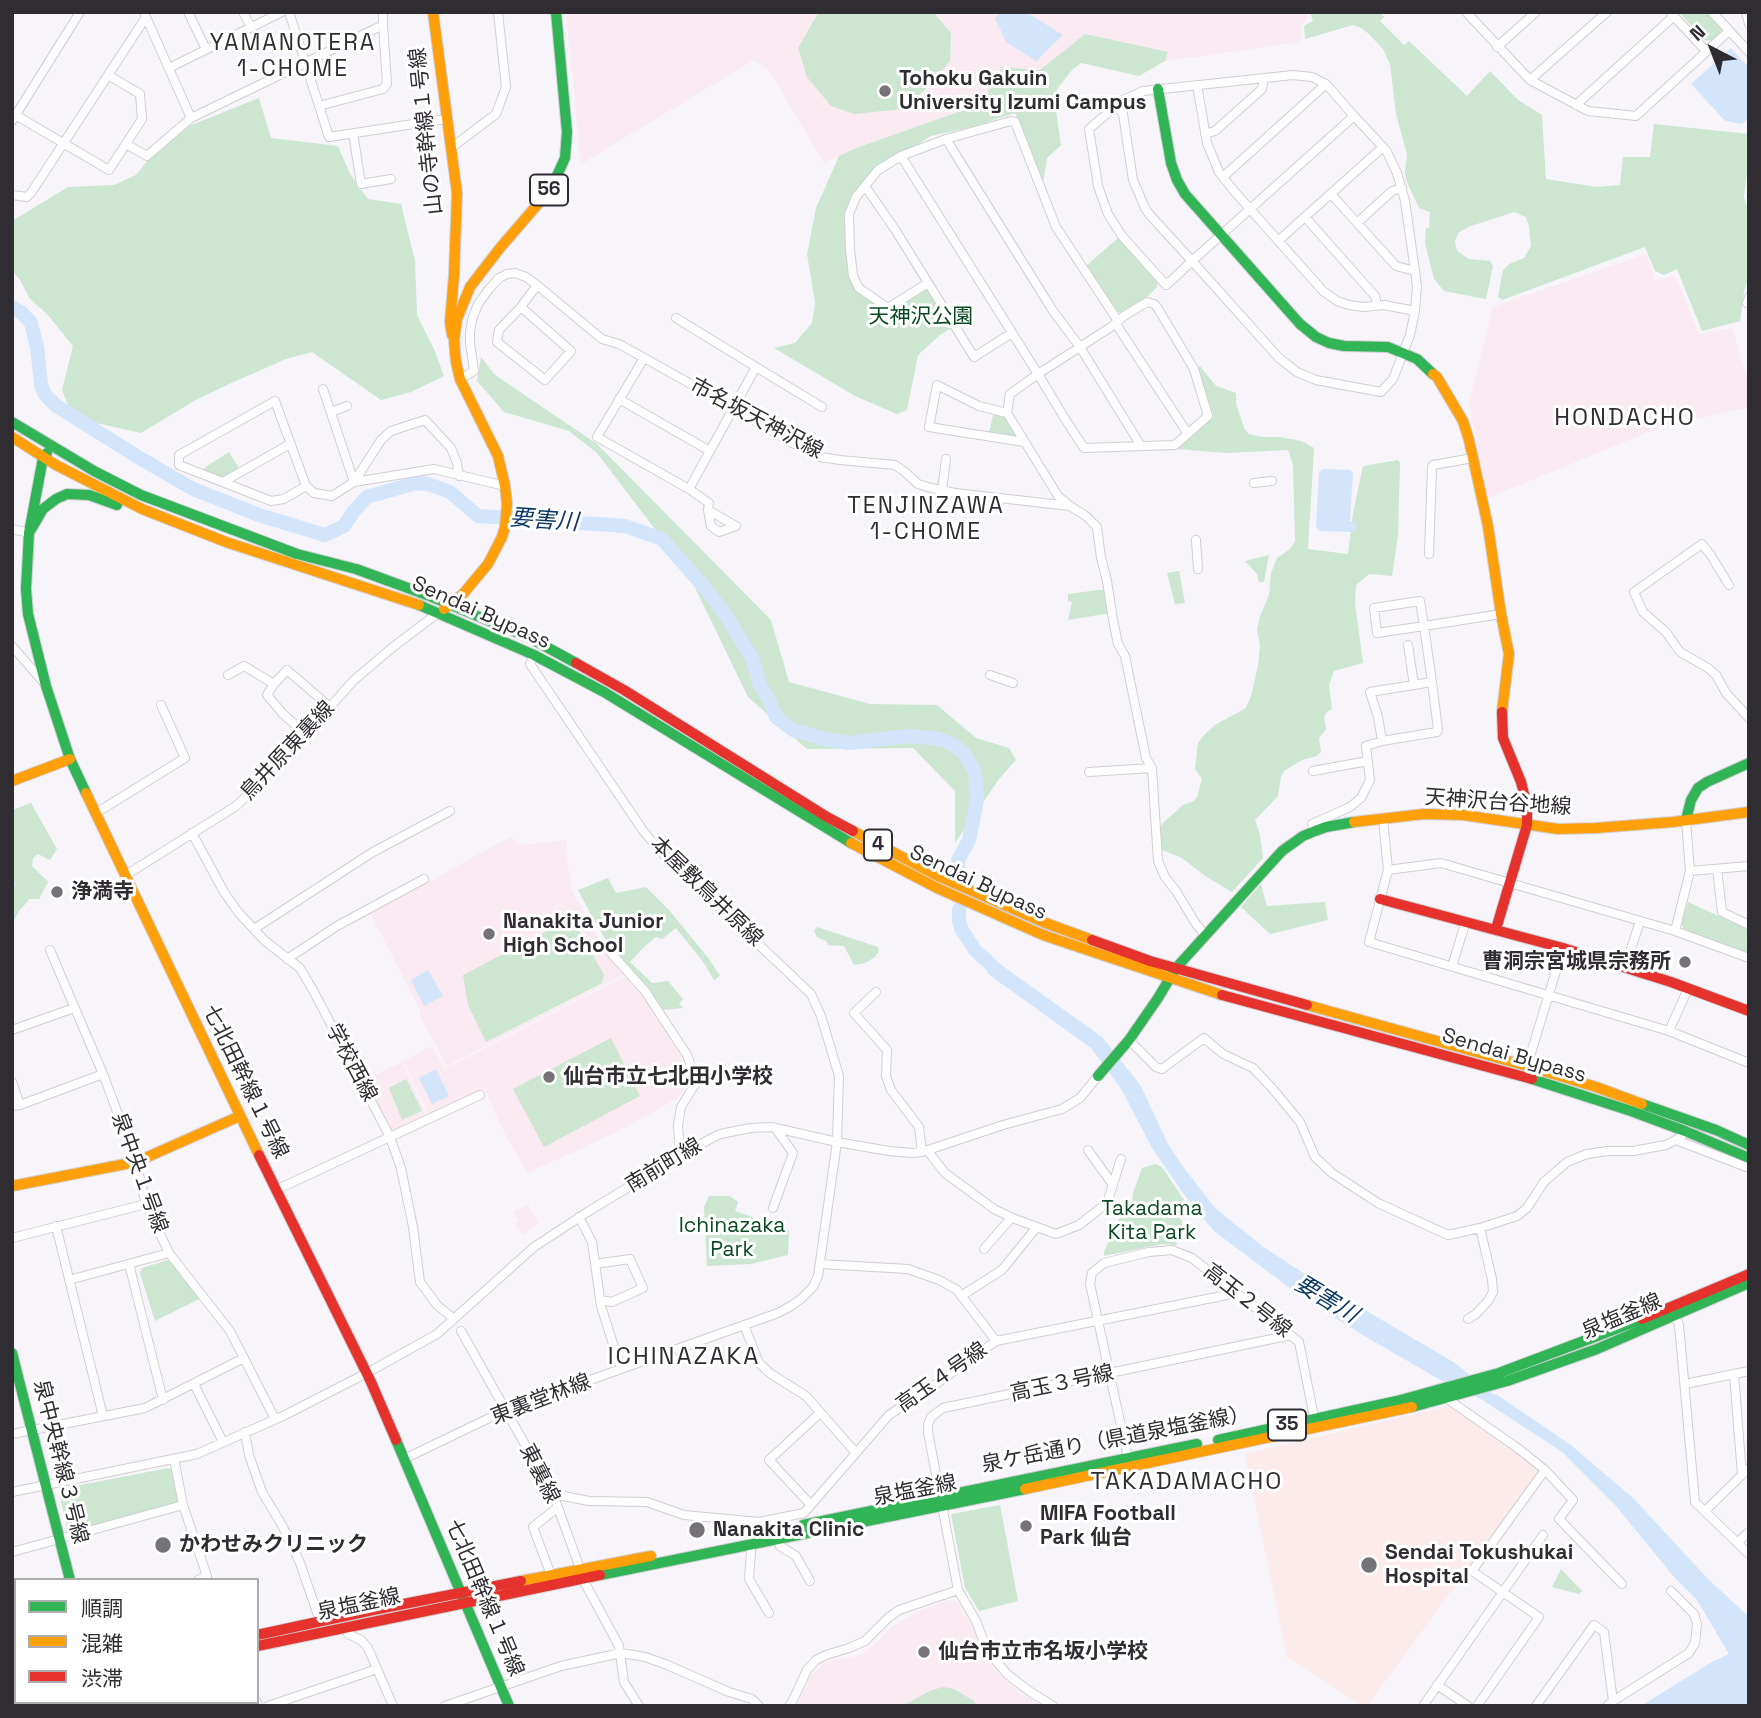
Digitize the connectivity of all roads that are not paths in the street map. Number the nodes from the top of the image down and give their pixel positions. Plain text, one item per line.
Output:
1 (80, 12) edge
2 (188, 12) edge
3 (243, 12) edge
4 (282, 12) edge
5 (289, 12) edge
6 (383, 12) edge
7 (433, 12) edge
8 (498, 12) edge
9 (556, 12) edge
10 (1466, 12) edge
11 (1536, 12) edge
12 (1607, 12) edge
13 (1712, 12) edge
14 (1746, 12) edge
15 (1672, 14) edge
16 (145, 15) edge
17 (383, 24) junction
18 (1749, 24) edge
19 (251, 27) junction
20 (1728, 31) junction
21 (1497, 47) junction
22 (206, 49) junction
23 (1706, 51) junction
24 (1749, 52) edge
25 (305, 62) junction
26 (169, 68) junction
27 (108, 75) junction
28 (1264, 78) junction
29 (1530, 80) junction
30 (1326, 84) junction
31 (1197, 85) junction
32 (1158, 89) junction
33 (1117, 105) junction
34 (1576, 105) junction
35 (319, 106) junction
36 (13, 116) edge
37 (1354, 116) junction
38 (191, 118) junction
39 (446, 119) junction
40 (353, 133) junction
41 (1205, 134) junction
42 (946, 139) junction
43 (64, 143) junction
44 (126, 144) junction
45 (1382, 147) junction
46 (451, 148) junction
47 (901, 156) junction
48 (1223, 177) junction
49 (391, 179) dead end
50 (865, 186) junction
51 (1402, 188) junction
52 (1331, 194) junction
53 (12, 195) edge
54 (1250, 209) junction
55 (1305, 217) junction
56 (1357, 223) junction
57 (1221, 235) junction
58 (1278, 240) junction
59 (1192, 261) junction
60 (1415, 271) junction
61 (928, 283) junction
62 (537, 285) junction
63 (453, 287) junction
64 (1749, 297) edge
65 (464, 299) junction
66 (1749, 304) edge
67 (1377, 305) junction
68 (521, 307) junction
69 (1415, 311) junction
70 (676, 318) dead end
71 (1117, 322) junction
72 (1012, 333) junction
73 (454, 341) junction
74 (1080, 347) junction
75 (1404, 353) junction
76 (643, 358) junction
77 (756, 368) junction
78 (1038, 374) junction
79 (460, 379) junction
80 (323, 389) dead end
81 (619, 399) junction
82 (347, 406) dead end
83 (822, 407) dead end
84 (734, 408) junction
85 (331, 412) junction
86 (1007, 413) junction
87 (12, 422) edge
88 (1188, 433) junction
89 (12, 437) edge
90 (1024, 442) junction
91 (290, 444) junction
92 (50, 446) junction
93 (1141, 446) junction
94 (710, 451) junction
95 (43, 458) junction
96 (1473, 458) junction
97 (946, 459) dead end
98 (459, 475) junction
99 (1272, 481) dead end
100 (223, 482) junction
101 (354, 482) junction
102 (1254, 483) dead end
103 (306, 486) junction
104 (505, 486) junction
105 (689, 489) junction
106 (942, 490) junction
107 (1070, 506) junction
108 (142, 509) junction
109 (708, 510) dead end
110 (12, 529) edge
111 (29, 533) junction
112 (1196, 540) dead end
113 (1429, 554) dead end
114 (1198, 569) dead end
115 (1729, 585) dead end
116 (451, 604) junction
117 (439, 612) junction
118 (1501, 614) junction
119 (1424, 626) junction
120 (1408, 645) dead end
121 (12, 646) edge
122 (534, 655) junction
123 (228, 675) dead end
124 (989, 675) dead end
125 (1432, 682) junction
126 (1013, 683) dead end
127 (274, 684) junction
128 (1413, 685) junction
129 (46, 686) junction
130 (161, 705) dead end
131 (330, 707) junction
132 (1749, 718) edge
133 (307, 735) junction
134 (1382, 741) junction
135 (70, 759) junction
136 (1367, 761) junction
137 (1749, 763) edge
138 (1152, 768) junction
139 (1313, 771) dead end
140 (1089, 772) dead end
141 (12, 781) edge
142 (450, 811) dead end
143 (1749, 812) edge
144 (96, 813) junction
145 (1383, 819) junction
146 (1686, 820) junction
147 (1527, 825) junction
148 (1315, 831) junction
149 (192, 833) junction
150 (1749, 866) edge
151 (1717, 869) junction
152 (1388, 870) junction
153 (1690, 871) junction
154 (126, 875) junction
155 (424, 879) dead end
156 (1510, 883) junction
157 (1380, 899) junction
158 (1466, 921) junction
159 (1640, 921) junction
160 (1749, 925) edge
161 (254, 929) junction
162 (1496, 929) junction
163 (1675, 931) junction
164 (1205, 935) junction
165 (1563, 948) junction
166 (50, 950) dead end
167 (610, 952) dead end
168 (1749, 958) edge
169 (287, 959) junction
170 (1452, 966) junction
171 (1176, 968) junction
172 (1625, 968) junction
173 (1170, 979) junction
174 (1688, 989) junction
175 (876, 992) dead end
176 (1549, 995) junction
177 (74, 1008) junction
178 (1749, 1011) edge
179 (12, 1030) edge
180 (1669, 1031) junction
181 (1127, 1042) junction
182 (1749, 1063) edge
183 (1527, 1066) junction
184 (103, 1074) junction
185 (1098, 1076) joint
186 (12, 1082) edge
187 (480, 1095) dead end
188 (16, 1106) edge
189 (240, 1116) junction
190 (776, 1129) junction
191 (1685, 1131) junction
192 (390, 1136) junction
193 (1676, 1140) junction
194 (837, 1142) junction
195 (1749, 1144) edge
196 (1088, 1150) dead end
197 (925, 1151) junction
198 (680, 1156) junction
199 (1749, 1158) edge
200 (1121, 1159) dead end
201 (136, 1162) junction
202 (1749, 1168) edge
203 (1113, 1185) junction
204 (12, 1186) edge
205 (276, 1190) junction
206 (146, 1203) junction
207 (773, 1208) dead end
208 (579, 1217) junction
209 (1011, 1218) junction
210 (56, 1226) junction
211 (1036, 1228) junction
212 (1480, 1228) junction
213 (12, 1238) edge
214 (984, 1249) dead end
215 (169, 1253) junction
216 (129, 1264) junction
217 (595, 1264) junction
218 (820, 1264) junction
219 (1749, 1274) edge
220 (69, 1280) junction
221 (1749, 1283) edge
222 (1237, 1293) junction
223 (961, 1296) junction
224 (600, 1300) junction
225 (1673, 1311) junction
226 (454, 1319) junction
227 (1468, 1319) dead end
228 (1097, 1321) junction
229 (744, 1325) junction
230 (461, 1331) dead end
231 (1292, 1335) junction
232 (996, 1341) junction
233 (12, 1353) edge
234 (244, 1358) junction
235 (621, 1369) junction
236 (1749, 1371) edge
237 (367, 1373) junction
238 (1110, 1374) junction
239 (1734, 1374) junction
240 (15, 1376) edge
241 (194, 1384) junction
242 (1685, 1384) junction
243 (1449, 1394) junction
244 (163, 1400) junction
245 (506, 1410) junction
246 (820, 1413) junction
247 (103, 1416) junction
248 (275, 1419) junction
249 (1316, 1424) junction
250 (33, 1429) junction
251 (245, 1432) junction
252 (12, 1434) edge
253 (223, 1442) junction
254 (856, 1453) junction
255 (1128, 1458) junction
256 (174, 1459) junction
257 (404, 1459) junction
258 (1749, 1468) edge
259 (1545, 1470) junction
260 (1742, 1475) junction
261 (45, 1485) junction
262 (12, 1492) edge
263 (553, 1494) junction
264 (811, 1504) junction
265 (183, 1505) junction
266 (942, 1505) junction
267 (557, 1508) junction
268 (1705, 1511) junction
269 (775, 1529) junction
270 (1749, 1532) edge
271 (1543, 1535) dead end
272 (59, 1538) junction
273 (1737, 1543) junction
274 (750, 1544) junction
275 (12, 1552) edge
276 (1749, 1554) edge
277 (551, 1575) junction
278 (583, 1577) junction
279 (69, 1578) edge
280 (202, 1578) edge
281 (810, 1581) dead end
282 (1622, 1584) dead end
283 (958, 1590) junction
284 (1671, 1591) dead end
285 (1503, 1592) junction
286 (464, 1598) junction
287 (769, 1613) dead end
288 (324, 1627) junction
289 (346, 1628) junction
290 (259, 1635) edge
291 (259, 1645) edge
292 (621, 1653) junction
293 (377, 1669) junction
294 (1437, 1685) junction
295 (501, 1686) junction
296 (1610, 1703) edge
297 (268, 1706) edge
298 (393, 1706) edge
299 (445, 1706) edge
300 (509, 1706) edge
301 (639, 1706) edge
302 (759, 1706) edge
303 (789, 1706) edge
304 (1053, 1706) edge
305 (1423, 1706) edge
306 (1468, 1706) edge
307 (1477, 1706) edge
308 (1536, 1706) edge

1 - 36 street
2 - 22 street
3 - 19 street
4 - 19 street
5 - 25 street
6 - 17 street
7 - 39 main road, 山の寺幹線１号線
8 - 46 street
9 - 65 main road, 56
10 - 21 street
11 - 21 street
12 - 29 street
13 - 20 street
14 - 18 street
15 - 23 street
15 - 34 street
16 - 26 street
16 - 27 street
17 - 25 street
17 - 35 street
19 - 22 street
20 - 23 street
20 - 24 street
21 - 29 street
22 - 26 street
23 - 34 street
25 - 35 street
25 - 38 street
26 - 38 street
27 - 43 street
27 - 44 street
28 - 30 street
28 - 31 street
28 - 41 street
29 - 34 street
30 - 37 street
30 - 48 street
31 - 32 street
31 - 41 street
32 - 33 street
32 - 57 main road
33 - 59 street
33 - 59 street
35 - 40 street
36 - 43 street
37 - 45 street
37 - 54 street
38 - 44 street
39 - 40 street
39 - 46 main road, 山の寺幹線１号線
40 - 49 street
41 - 48 street
42 - 47 street
42 - 71 street
42 - 74 street
43 - 44 street
43 - 53 street
45 - 51 street
45 - 52 street
46 - 63 main road, 山の寺幹線１号線
47 - 50 street
47 - 72 street
48 - 54 street
50 - 61 street
50 - 61 street
51 - 56 street
51 - 60 street
52 - 55 street
52 - 56 street
54 - 57 street
54 - 58 street
55 - 58 street
55 - 67 street
56 - 60 street
57 - 59 street
57 - 75 main road
58 - 67 street
59 - 75 street
60 - 69 street
61 - 72 street
62 - 68 street
62 - 76 street, 市名坂天神沢線
62 - 79 street, 市名坂天神沢線
63 - 65 main road
63 - 73 main road, 山の寺幹線１号線
64 - 66 street
65 - 73 main road, 56
67 - 69 street
68 - 68 street
69 - 75 street
70 - 77 street
71 - 74 street
71 - 88 street
71 - 88 street
72 - 78 street
73 - 79 main road, 56
74 - 78 street
74 - 93 street
75 - 96 main road
76 - 81 street
76 - 84 street, 市名坂天神沢線
77 - 83 street
77 - 84 street
78 - 86 street
78 - 93 street
79 - 104 main road, 56
80 - 85 street
81 - 94 street
81 - 105 street
82 - 85 street
84 - 94 street
84 - 106 street, 市名坂天神沢線
85 - 101 street
86 - 90 street
86 - 90 street
87 - 92 main road, 4
88 - 93 street
89 - 95 main road, 4
90 - 107 street
91 - 100 street
91 - 100 street
91 - 103 street
92 - 95 main road, 七北田幹線１号線
92 - 116 main road, Sendai Bypass / 4
94 - 105 street
95 - 108 main road, Sendai Bypass / 4
95 - 111 main road, 七北田幹線１号線
96 - 113 street
96 - 118 main road
97 - 106 street
98 - 101 street
98 - 101 street
98 - 104 street
99 - 102 street
100 - 103 street
101 - 103 street
104 - 116 main road, 56
105 - 109 street
106 - 107 street, 市名坂天神沢線
107 - 138 street
108 - 111 main road
108 - 117 main road, Sendai Bypass / 4
110 - 111 street
111 - 129 main road, 七北田幹線１号線
112 - 114 street
115 - 132 street
116 - 117 main road, 56
116 - 171 main road, Sendai Bypass / 4
117 - 122 main road, Sendai Bypass / 4
117 - 131 street, 鳥井原東裏線
118 - 119 street
118 - 147 main road
119 - 119 street
119 - 125 street
120 - 128 street
121 - 129 street
122 - 173 main road, Sendai Bypass / 4
122 - 194 street, 本屋敷鳥井原線
123 - 127 street
124 - 126 street
125 - 128 street
125 - 134 street
127 - 131 street
127 - 133 street
128 - 134 street
129 - 135 main road, 七北田幹線１号線
130 - 144 street
131 - 133 street, 鳥井原東裏線
133 - 149 street, 鳥井原東裏線
134 - 136 street
135 - 141 main road
135 - 144 main road, 七北田幹線１号線
136 - 139 street
136 - 148 street
137 - 146 main road
138 - 140 street
138 - 164 street
142 - 161 street
143 - 146 main road, 天神沢台谷地線
144 - 154 main road, 七北田幹線１号線
145 - 147 main road, 天神沢台谷地線
145 - 148 main road, 天神沢台谷地線
145 - 152 street
146 - 147 main road, 天神沢台谷地線
146 - 153 street
147 - 156 main road
148 - 164 main road, 天神沢台谷地線
149 - 154 street, 鳥井原東裏線
149 - 161 street, 学校西線
150 - 151 street
151 - 153 street
151 - 160 street
152 - 156 street
152 - 157 street
153 - 163 street
154 - 189 main road, 七北田幹線１号線
155 - 169 street
156 - 159 street
156 - 162 main road
157 - 158 main road
157 - 170 street
158 - 162 main road
158 - 170 street
159 - 163 street
159 - 172 street
161 - 169 street, 学校西線
162 - 165 main road
163 - 168 street
164 - 171 main road, 天神沢台谷地線
165 - 172 main road
165 - 176 street
166 - 177 street, 泉中央１号線
167 - 198 street
169 - 192 street, 学校西線
170 - 176 street
171 - 173 main road, 天神沢台谷地線
171 - 183 main road, Sendai Bypass / 4
172 - 174 main road
173 - 181 main road, 天神沢台谷地線
173 - 191 main road, Sendai Bypass / 4
174 - 178 main road
174 - 180 street
175 - 197 street
176 - 180 street
176 - 183 street
177 - 179 street
177 - 184 street, 泉中央１号線
180 - 182 street
181 - 185 main road, 天神沢台谷地線
181 - 212 street
183 - 195 main road, Sendai Bypass / 4
184 - 188 street
184 - 201 street, 泉中央１号線
185 - 197 street, 南前町線
186 - 188 street
187 - 192 street
189 - 201 main road
189 - 205 main road, 七北田幹線１号線
190 - 194 street, 南前町線
190 - 198 street, 南前町線
190 - 207 street
191 - 193 street
191 - 199 main road, Sendai Bypass / 4
192 - 205 street
192 - 226 street, 学校西線
193 - 202 street
193 - 212 street
194 - 197 street, 南前町線
194 - 218 street, 東裏堂林線
196 - 203 street
197 - 209 street
198 - 208 street, 南前町線
200 - 203 street
201 - 204 main road
201 - 206 street, 泉中央１号線
203 - 211 street
205 - 237 main road, 七北田幹線１号線
206 - 210 street
206 - 215 street, 泉中央１号線
208 - 217 street
208 - 226 street, 南前町線
209 - 211 street
209 - 214 street
210 - 213 street
210 - 220 street
211 - 223 street
212 - 227 street
215 - 216 street
215 - 234 street, 泉中央１号線
216 - 220 street
216 - 244 street
217 - 224 street
217 - 224 street
218 - 223 street
218 - 229 street, 東裏堂林線
219 - 225 main road, 35
220 - 247 street
221 - 225 main road, 泉塩釜線 / 35
222 - 228 street, 高玉４号線
222 - 228 street, 高玉２号線
222 - 231 street, 高玉２号線
223 - 232 street
224 - 235 street
225 - 242 street
225 - 243 main road, 泉塩釜線 / 35
226 - 237 street, 南前町線
228 - 232 street, 高玉４号線
228 - 238 street, 高玉２号線
229 - 235 street, 東裏堂林線
229 - 246 street
230 - 245 street, 東裏線
231 - 238 street, 高玉３号線
231 - 249 street, 高玉２号線
232 - 254 street, 高玉４号線
233 - 240 main road, 泉中央幹線３号線
234 - 241 street
234 - 248 street, 泉中央１号線
235 - 245 street, 東裏堂林線
236 - 239 street
237 - 248 street, 南前町線
237 - 257 main road, 七北田幹線１号線
238 - 255 street, 高玉２号線
238 - 266 street, 高玉３号線
239 - 242 street
239 - 260 street
240 - 250 main road, 泉中央幹線３号線
241 - 244 street
241 - 253 street
242 - 268 street
243 - 249 main road, 泉塩釜線 / 35
243 - 259 street
244 - 247 street
245 - 257 street, 東裏堂林線
245 - 263 street, 東裏線
246 - 254 street
246 - 264 street
247 - 250 street
248 - 251 street, 南前町線
249 - 255 main road, 泉ケ岳通り（県道泉塩釜線） / 35
249 - 266 main road, 泉塩釜線 / 35
250 - 252 street
250 - 261 main road, 泉中央幹線３号線
251 - 253 street, 南前町線
251 - 288 street
253 - 256 street, 南前町線
254 - 264 street, 高玉４号線
255 - 266 main road, 泉ケ岳通り（県道泉塩釜線） / 35
256 - 261 street, 南前町線
256 - 265 street
257 - 286 main road, 七北田幹線１号線
258 - 260 street
259 - 282 street
259 - 285 street
260 - 268 street
261 - 262 street, 南前町線
261 - 272 main road, 泉中央幹線３号線
263 - 267 street, 東裏線
263 - 269 street, 高玉４号線
264 - 269 street, 高玉４号線
265 - 272 street
265 - 280 street
266 - 269 main road, 泉塩釜線 / 35
266 - 283 street
267 - 277 street
267 - 278 street, 東裏線
268 - 273 street
269 - 274 main road, 泉塩釜線 / 35
269 - 278 main road, 35
269 - 281 street
270 - 273 street
271 - 285 street
272 - 275 street
272 - 279 main road, 泉中央幹線３号線
273 - 276 street
274 - 278 main road, 泉塩釜線 / 35
274 - 287 street
277 - 278 main road, 35
277 - 286 main road, 35
278 - 286 main road, 泉塩釜線 / 35
278 - 292 street, 東裏線
283 - 303 street
283 - 304 street
284 - 296 street
285 - 294 street
285 - 307 street
286 - 288 main road, 35
286 - 289 main road, 泉塩釜線 / 35
286 - 295 main road, 七北田幹線１号線
288 - 289 main road, 泉塩釜線 / 35
288 - 290 main road, 35
288 - 291 main road, 泉塩釜線 / 35
289 - 293 street
292 - 295 street
292 - 301 street, 東裏線
292 - 302 street
293 - 297 street
293 - 298 street
294 - 305 street
294 - 306 street
295 - 299 street
295 - 300 main road, 七北田幹線１号線
296 - 308 street

